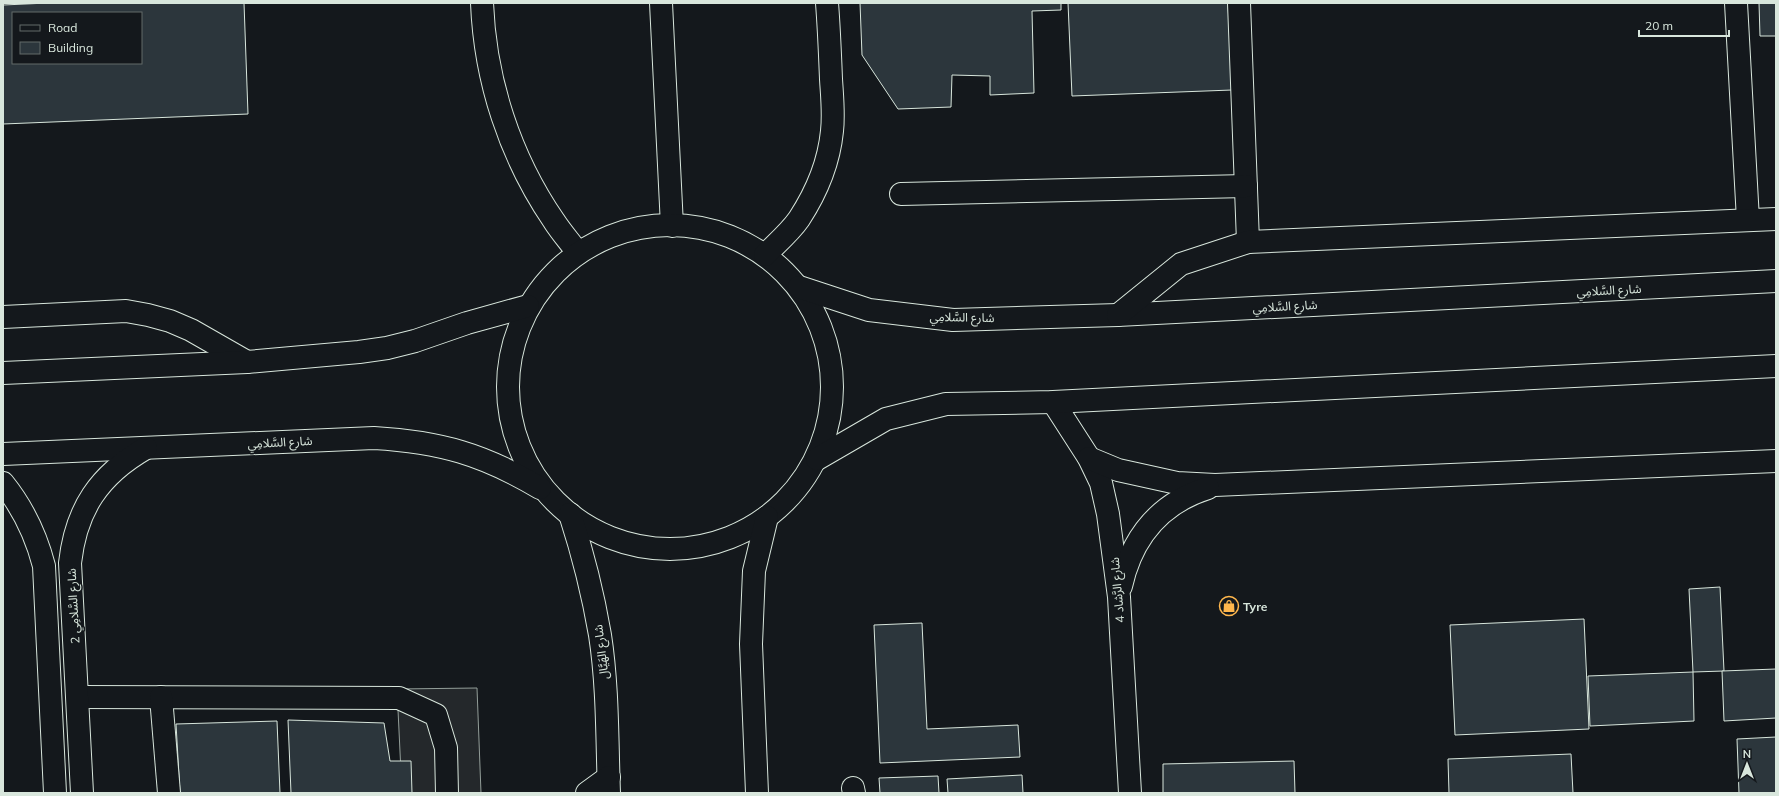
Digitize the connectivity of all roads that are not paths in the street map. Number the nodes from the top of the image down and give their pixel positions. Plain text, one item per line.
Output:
1 (482, 3) edge
2 (661, 3) edge
3 (827, 3) edge
4 (1239, 3) edge
5 (1736, 3) edge
6 (1246, 186) junction
7 (901, 194) dead end
8 (1776, 219) edge
9 (1748, 220) junction
10 (672, 226) junction
11 (1248, 242) junction
12 (578, 253) junction
13 (765, 255) junction
14 (1776, 281) edge
15 (799, 287) junction
16 (528, 306) junction
17 (1118, 315) junction
18 (3, 316) edge
19 (247, 362) junction
20 (1776, 366) edge
21 (3, 373) edge
22 (1053, 402) junction
23 (147, 448) junction
24 (3, 454) edge
25 (1089, 458) junction
26 (817, 459) junction
27 (1776, 461) edge
28 (3, 483) edge
29 (1216, 485) junction
30 (546, 492) junction
31 (570, 514) junction
32 (767, 517) junction
33 (1119, 597) junction
34 (78, 696) junction
35 (161, 696) junction
36 (609, 785) edge
37 (55, 793) edge
38 (82, 793) edge
39 (169, 793) edge
40 (447, 793) edge
41 (587, 793) edge
42 (757, 793) edge
43 (1130, 793) edge

1 - 12 street
2 - 10 street
3 - 13 street
4 - 6 street
5 - 9 street
6 - 7 street
6 - 11 street
8 - 9 street
9 - 11 street
10 - 12 street
10 - 13 street
11 - 17 street
12 - 16 street
13 - 15 street
14 - 17 street, شارع السَّلامِي
15 - 17 street, شارع السَّلامِي
15 - 26 street
16 - 19 street
16 - 30 street
18 - 19 street
19 - 21 street
20 - 22 street
22 - 25 street, شارع الرَّشاد 4
22 - 26 street
23 - 24 street, شارع السَّلامِي
23 - 30 street, شارع السَّلامِي
23 - 34 street, شارع السَّلامِي 2
25 - 29 street
25 - 33 street, شارع الرَّشاد 4
26 - 32 street
27 - 29 street
28 - 37 street
29 - 33 street
30 - 31 street
31 - 32 street
31 - 36 street, شارع الهَيَّال
32 - 42 street
33 - 43 street, شارع الرَّشاد 4
34 - 35 street
34 - 38 street, شارع السَّلامِي 2
35 - 39 street
35 - 40 street
36 - 41 street

